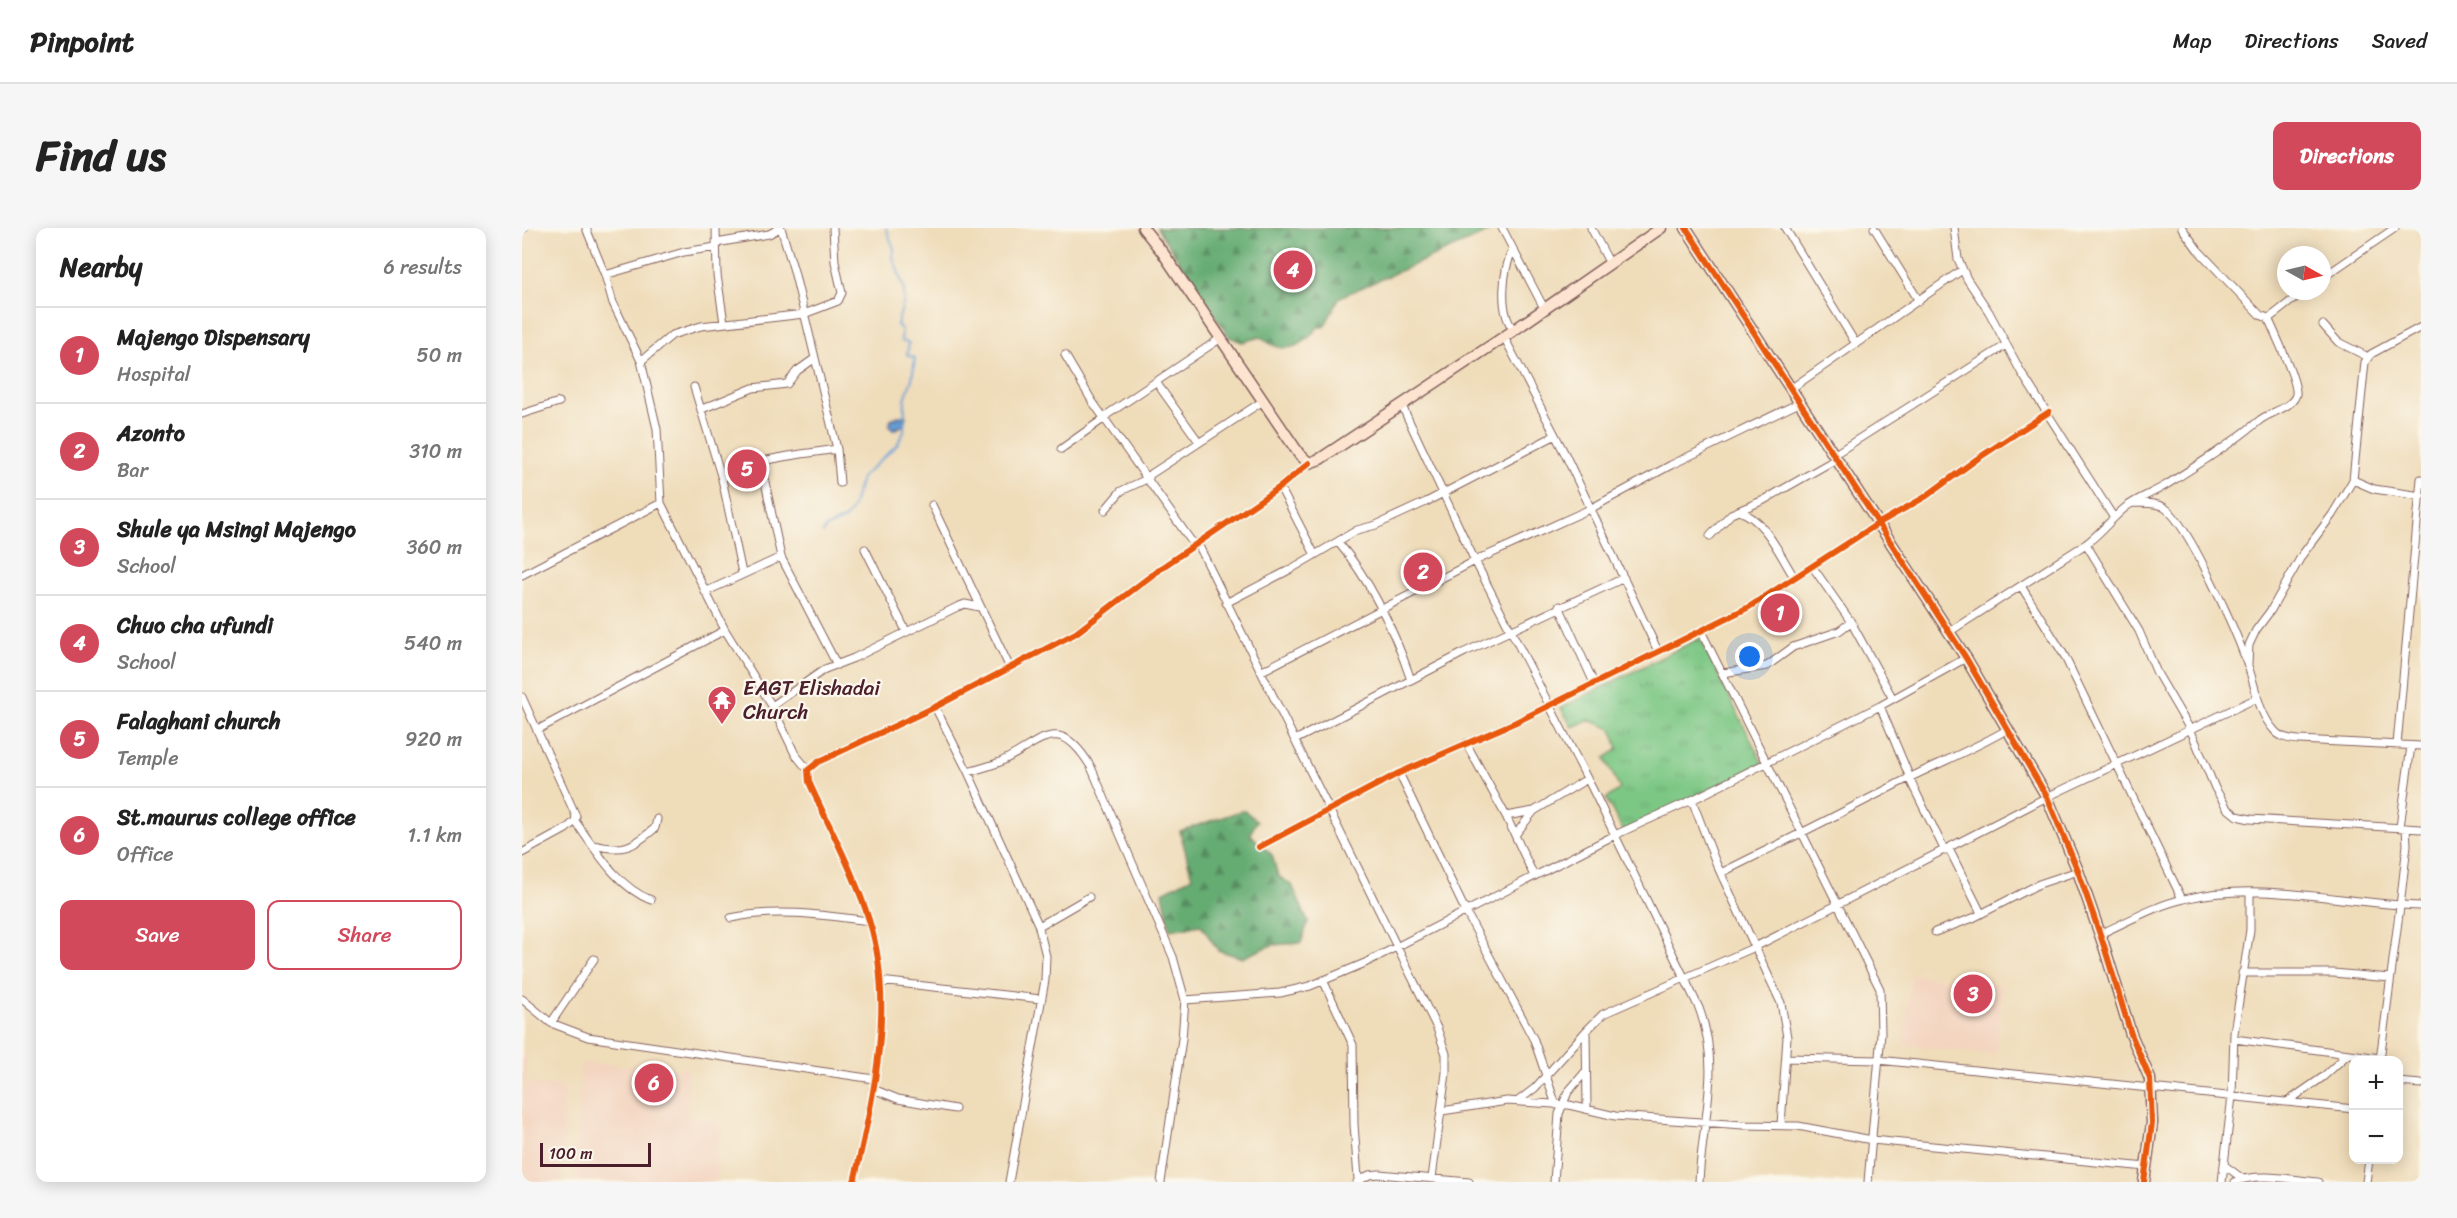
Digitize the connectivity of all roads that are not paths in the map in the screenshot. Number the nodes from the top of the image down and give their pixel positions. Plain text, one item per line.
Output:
1 (586, 228) edge
2 (716, 228) edge
3 (781, 228) edge
4 (833, 228) edge
5 (1143, 228) edge
6 (1502, 228) edge
7 (1591, 228) edge
8 (1661, 228) edge
9 (1686, 228) edge
10 (1785, 228) edge
11 (1874, 228) edge
12 (1954, 228) edge
13 (2182, 228) edge
14 (2395, 228) edge
15 (716, 245) junction
16 (1513, 249) junction
17 (1609, 262) junction
18 (1962, 270) junction
19 (2331, 272) edge
20 (605, 275) junction
21 (2292, 300) edge
22 (1919, 301) junction
23 (1544, 308) junction
24 (804, 314) junction
25 (2268, 318) junction
26 (724, 323) junction
27 (2323, 326) dead end
28 (2421, 327) edge
29 (1514, 330) junction
30 (1504, 337) junction
31 (1221, 338) junction
32 (1856, 344) junction
33 (2006, 345) junction
34 (1065, 356) dead end
35 (2368, 357) junction
36 (814, 359) junction
37 (641, 361) junction
38 (1156, 382) junction
39 (694, 387) dead end
40 (1792, 388) junction
41 (1263, 401) junction
42 (559, 402) dead end
43 (1801, 402) junction
44 (1402, 406) junction
45 (702, 409) junction
46 (2049, 412) junction
47 (522, 414) edge
48 (1105, 417) junction
49 (1554, 436) junction
50 (1199, 442) junction
51 (837, 449) junction
52 (1060, 449) dead end
53 (1836, 456) junction
54 (761, 463) junction
55 (1309, 463) junction
56 (1149, 477) junction
57 (2421, 478) edge
58 (722, 479) junction
59 (2353, 480) junction
60 (840, 483) dead end
61 (1280, 487) junction
62 (1442, 492) junction
63 (2420, 496) edge
64 (661, 503) junction
65 (2133, 503) junction
66 (932, 505) dead end
67 (1590, 509) junction
68 (1105, 510) dead end
69 (1739, 511) junction
70 (2114, 519) junction
71 (1879, 523) junction
72 (1710, 536) dead end
73 (1338, 542) junction
74 (1195, 544) junction
75 (2086, 544) junction
76 (865, 549) dead end
77 (1315, 555) junction
78 (781, 557) junction
79 (1475, 561) junction
80 (1812, 566) junction
81 (742, 573) junction
82 (522, 575) edge
83 (1794, 577) junction
84 (1624, 578) junction
85 (2021, 586) junction
86 (705, 592) junction
87 (1226, 603) junction
88 (1559, 606) junction
89 (979, 607) junction
90 (1381, 610) junction
91 (1851, 622) junction
92 (725, 630) junction
93 (1511, 630) junction
94 (906, 631) junction
95 (1701, 631) junction
96 (1949, 632) junction
97 (1658, 649) junction
98 (1966, 658) junction
99 (837, 665) junction
100 (2248, 666) junction
101 (1010, 668) junction
102 (1262, 671) junction
103 (1722, 673) junction
104 (1411, 680) junction
105 (1593, 681) junction
106 (522, 697) edge
107 (2257, 698) junction
108 (1893, 699) junction
109 (1548, 703) junction
110 (772, 706) junction
111 (1880, 706) junction
112 (934, 707) junction
113 (2008, 729) junction
114 (537, 730) junction
115 (2191, 731) junction
116 (1295, 741) junction
117 (1466, 743) junction
118 (2397, 745) junction
119 (2411, 746) junction
120 (2421, 746) edge
121 (1768, 762) junction
122 (2117, 765) junction
123 (808, 770) junction
124 (968, 772) junction
125 (1399, 773) junction
126 (1910, 778) junction
127 (1587, 779) junction
128 (2047, 797) junction
129 (1692, 800) junction
130 (1329, 808) junction
131 (1534, 811) junction
132 (1506, 816) junction
133 (657, 819) dead end
134 (575, 821) junction
135 (2403, 827) junction
136 (2421, 829) edge
137 (1803, 834) junction
138 (1515, 835) junction
139 (1615, 835) junction
140 (593, 844) junction
141 (1258, 847) dead end
142 (1947, 850) junction
143 (522, 853) edge
144 (2078, 871) junction
145 (1721, 873) junction
146 (1534, 876) junction
147 (2250, 892) junction
148 (1089, 897) dead end
149 (2182, 899) junction
150 (651, 900) dead end
151 (1838, 903) junction
152 (2400, 906) junction
153 (2421, 906) edge
154 (1466, 912) junction
155 (1981, 913) junction
156 (731, 918) dead end
157 (869, 921) junction
158 (1039, 926) junction
159 (1935, 932) dead end
160 (2100, 934) junction
161 (1397, 946) junction
162 (1755, 946) junction
163 (594, 959) dead end
164 (2242, 973) junction
165 (2390, 978) junction
166 (1684, 979) junction
167 (1323, 980) junction
168 (880, 981) junction
169 (522, 999) edge
170 (1041, 999) junction
171 (1185, 1000) junction
172 (551, 1023) junction
173 (1586, 1031) junction
174 (2234, 1039) junction
175 (2347, 1055) junction
176 (2355, 1056) edge
177 (2380, 1056) edge
178 (1785, 1058) junction
179 (1878, 1060) junction
180 (1586, 1071) junction
181 (1546, 1073) junction
182 (874, 1078) junction
183 (2403, 1082) edge
184 (2421, 1084) edge
185 (873, 1089) junction
186 (2152, 1090) junction
187 (2232, 1096) junction
188 (1518, 1101) junction
189 (2287, 1102) junction
190 (1559, 1105) junction
191 (1587, 1107) junction
192 (2349, 1108) edge
193 (955, 1109) dead end
194 (1442, 1110) junction
195 (1707, 1123) junction
196 (1781, 1125) junction
197 (1872, 1140) junction
198 (2369, 1164) edge
199 (2224, 1166) junction
200 (2146, 1167) junction
201 (1432, 1178) junction
202 (2239, 1180) edge
203 (1358, 1181) edge
204 (854, 1182) edge
205 (1009, 1182) edge
206 (1161, 1182) edge
207 (1469, 1182) edge
208 (1554, 1182) edge
209 (1699, 1182) edge
210 (1868, 1182) edge
211 (2144, 1182) edge
212 (2222, 1182) edge
213 (2318, 1182) edge
214 (2367, 1182) edge

1 - 20 street
2 - 15 street
3 - 15 street
3 - 24 street
4 - 24 street
5 - 31 street
6 - 16 street
7 - 17 street
8 - 17 street
9 - 40 street
10 - 32 street
11 - 22 street
12 - 18 street
13 - 25 street
14 - 19 street
15 - 20 street
15 - 26 street
16 - 23 street
16 - 29 street
17 - 23 street
18 - 22 street
18 - 33 street
20 - 37 street
21 - 25 street
22 - 32 street
23 - 29 street
24 - 26 street
24 - 36 street
25 - 65 street
26 - 37 street
27 - 35 street
28 - 35 street
29 - 30 street
30 - 44 street
30 - 49 street
31 - 38 street
31 - 41 street
32 - 40 street
33 - 46 street
33 - 53 street
34 - 48 street
35 - 59 street
36 - 45 street
36 - 51 street
37 - 64 street
38 - 48 street
38 - 50 street
39 - 45 street
40 - 43 street
41 - 50 street
41 - 55 street
42 - 47 street
43 - 53 street
43 - 67 street
44 - 55 street
44 - 62 street
45 - 58 street
46 - 70 street
46 - 71 street
48 - 52 street
48 - 56 street
49 - 62 street
49 - 67 street
50 - 56 street
51 - 54 street
51 - 60 street
53 - 69 street
53 - 71 street
54 - 58 street
54 - 78 street
55 - 61 street
56 - 68 street
56 - 74 street
57 - 63 street
58 - 81 street
59 - 63 street
59 - 100 street
61 - 74 street
61 - 77 street
62 - 73 street
62 - 79 street
63 - 118 street
64 - 82 street
64 - 86 street
65 - 70 street
65 - 100 street
66 - 89 street
67 - 79 street
67 - 84 street
69 - 72 street
69 - 83 street
70 - 75 street
71 - 80 street
71 - 96 street
73 - 77 street
73 - 90 street
74 - 87 street
74 - 101 street
75 - 85 street
75 - 115 street
76 - 94 street
77 - 87 street
78 - 81 street
78 - 99 street
79 - 90 street
79 - 93 street
80 - 83 street
80 - 91 street
81 - 86 street
83 - 95 street
84 - 88 street
84 - 97 street
85 - 96 street
85 - 122 street
86 - 92 street
87 - 102 street
88 - 93 street
88 - 105 street
89 - 94 street
89 - 101 street
90 - 102 street
90 - 104 street
91 - 103 street
91 - 108 street
92 - 110 street
92 - 114 street
93 - 104 street
93 - 109 street
94 - 99 street
95 - 97 street
95 - 103 street
96 - 98 street
97 - 105 street
98 - 108 street
98 - 113 street
99 - 110 street
100 - 107 street
101 - 112 street
102 - 116 street
103 - 121 street
104 - 116 street
105 - 109 street
106 - 114 street
107 - 115 street
107 - 118 street
108 - 111 street
109 - 117 street
109 - 127 street
110 - 123 street
111 - 121 street
111 - 126 street
112 - 123 street
112 - 124 street
113 - 126 street
113 - 128 street
114 - 134 street
115 - 122 street
115 - 135 street
116 - 130 street
117 - 125 street
117 - 132 street
118 - 119 street
119 - 120 street
119 - 135 street
121 - 129 street
121 - 137 street
122 - 128 street
122 - 149 street
123 - 157 street
124 - 158 street
124 - 171 street
125 - 130 street
125 - 154 street
126 - 137 street
126 - 142 street
127 - 131 street
127 - 139 street
128 - 142 street
128 - 144 street
129 - 139 street
129 - 145 street
130 - 141 street
130 - 161 street
131 - 132 street
131 - 138 street
132 - 138 street
133 - 140 street
134 - 140 street
134 - 143 street
135 - 136 street
135 - 152 street
137 - 145 street
137 - 151 street
138 - 146 street
139 - 146 street
139 - 166 street
140 - 150 street
142 - 151 street
142 - 155 street
144 - 155 street
144 - 160 street
145 - 162 street
146 - 154 street
147 - 149 street
147 - 152 street
147 - 164 street
148 - 158 street
149 - 160 street
151 - 162 street
151 - 179 street
152 - 153 street
152 - 165 street
154 - 161 street
154 - 181 street
155 - 159 street
156 - 157 street
157 - 168 street
158 - 170 street
160 - 186 street
161 - 167 street
161 - 194 street
162 - 166 street
162 - 178 street
163 - 172 street
164 - 165 street
164 - 174 street
165 - 177 street
166 - 173 street
166 - 195 street
167 - 171 street
167 - 203 street
168 - 170 street
168 - 182 street
169 - 172 street
170 - 205 street
171 - 206 street
172 - 182 street
173 - 180 street
173 - 181 street
174 - 175 street
174 - 187 street
175 - 176 street
175 - 189 street
178 - 179 street
178 - 196 street
179 - 186 street
179 - 197 street
180 - 190 street
180 - 191 street
181 - 188 street
181 - 190 street
182 - 185 street
183 - 184 street
185 - 193 street
185 - 204 street
186 - 187 street
186 - 200 street
187 - 189 street
187 - 199 street
188 - 190 street
188 - 194 street
189 - 192 street
190 - 191 street
190 - 208 street
191 - 195 street
194 - 201 street
195 - 196 street
195 - 209 street
196 - 197 street
197 - 200 street
197 - 210 street
198 - 214 street
199 - 202 street
199 - 212 street
200 - 211 street
201 - 203 street
201 - 207 street
202 - 213 street

